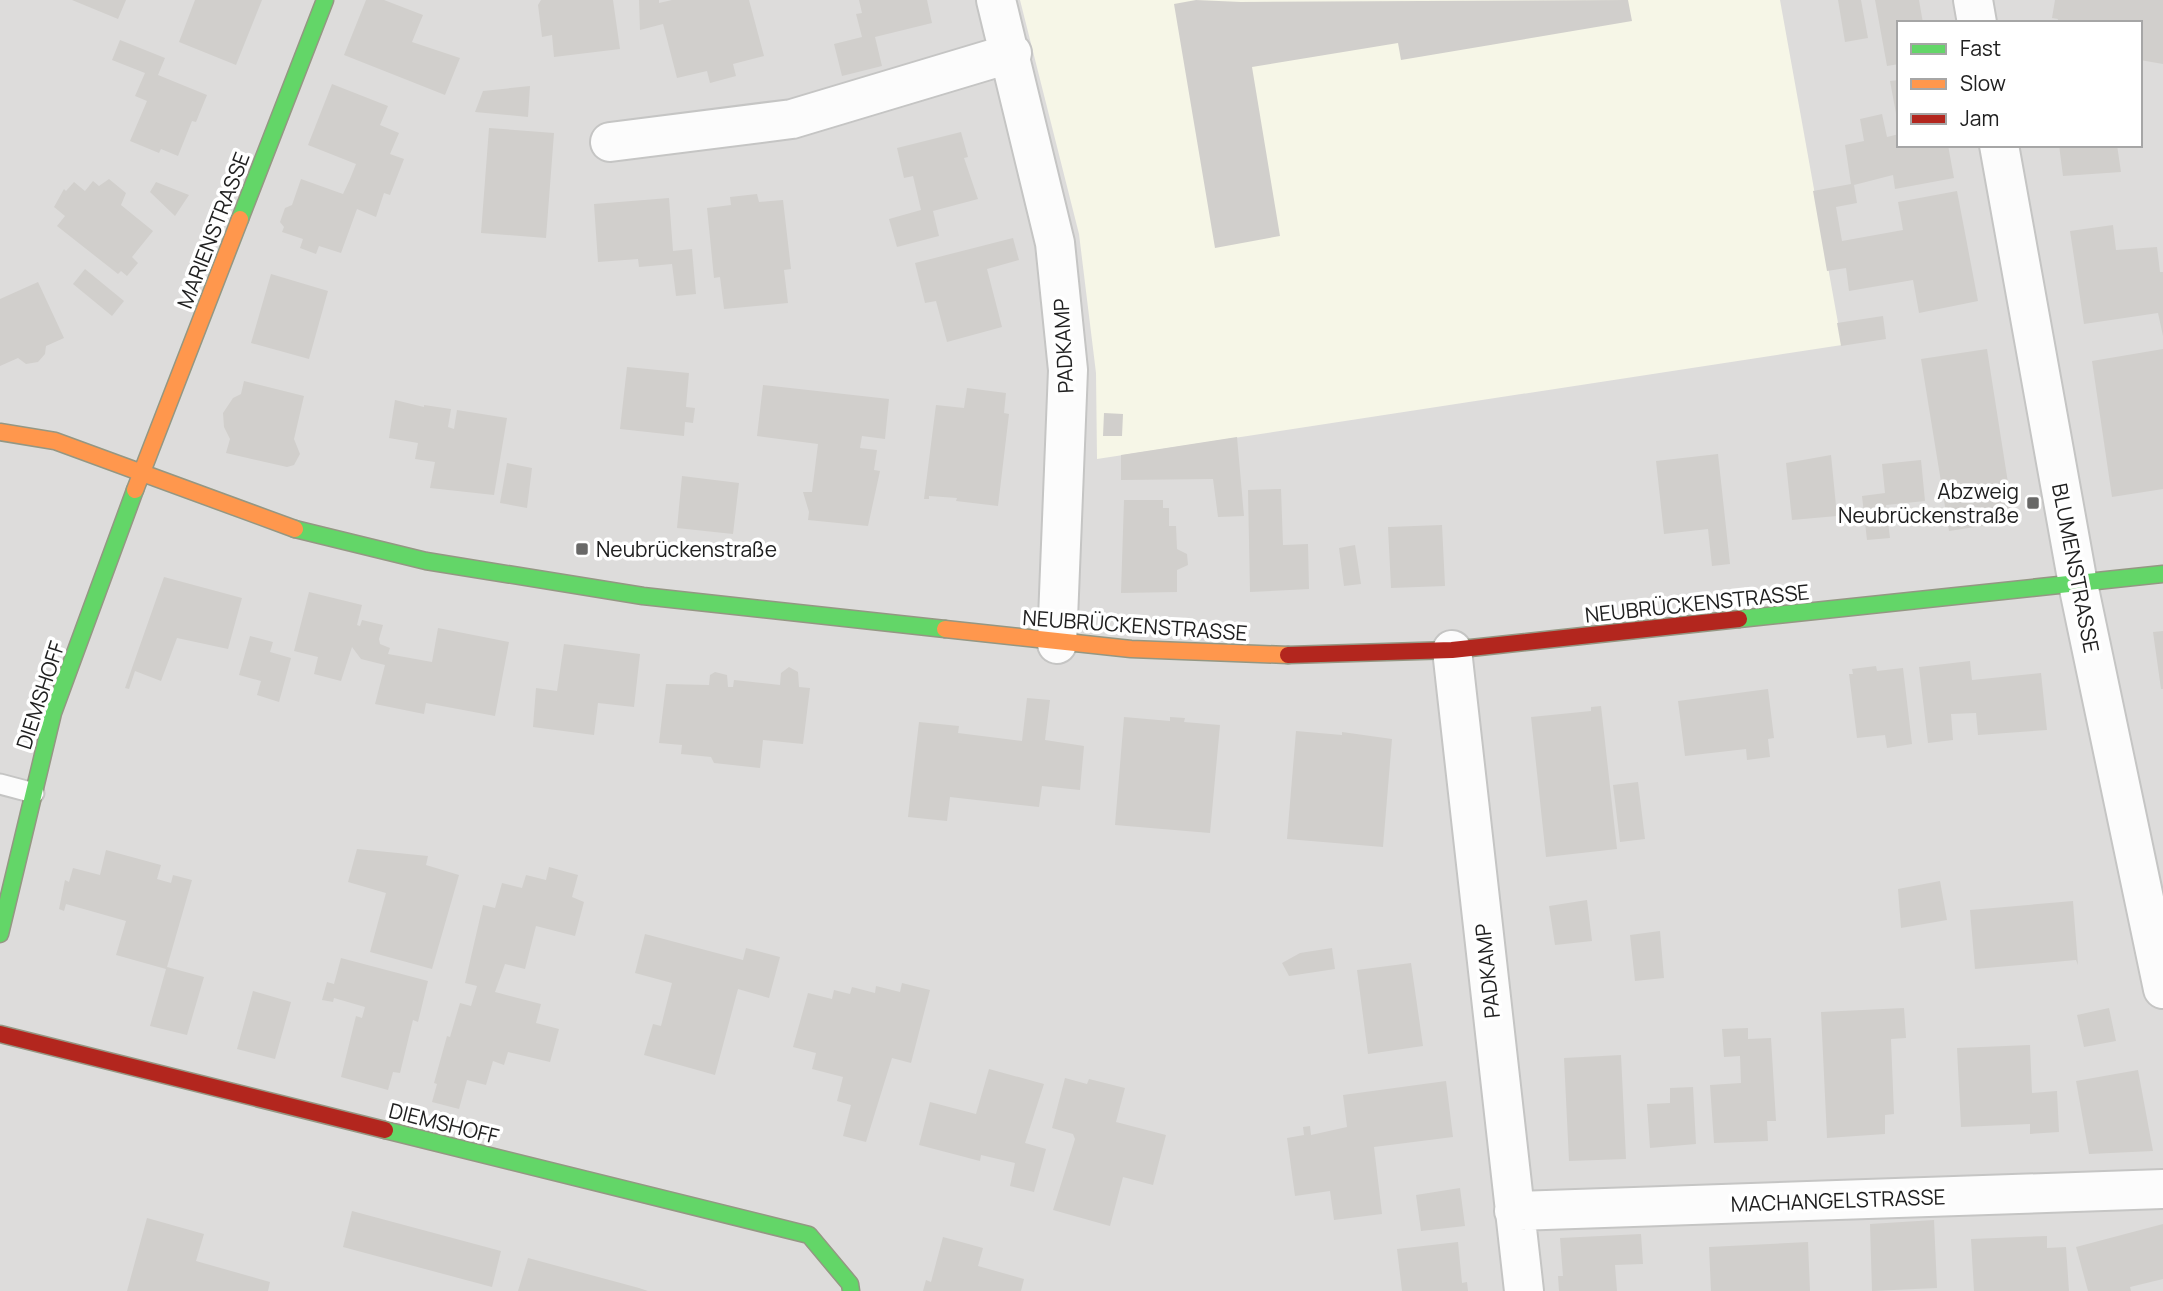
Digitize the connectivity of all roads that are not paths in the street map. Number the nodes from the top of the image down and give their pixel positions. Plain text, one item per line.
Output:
1 (325, 0) edge
2 (996, 0) edge
3 (1973, 0) edge
4 (1977, 21) edge
5 (1012, 53) junction
6 (610, 142) dead end
7 (1999, 147) edge
8 (0, 432) edge
9 (141, 474) junction
10 (2163, 574) edge
11 (2078, 584) junction
12 (1057, 643) junction
13 (1452, 650) junction
14 (0, 784) edge
15 (34, 793) junction
16 (0, 934) edge
17 (2163, 989) edge
18 (0, 1034) edge
19 (2163, 1189) edge
20 (1514, 1211) junction
21 (851, 1291) edge
22 (1524, 1291) edge

1 - 9 street, MARIENSTRASSE
2 - 5 street, PADKAMP
3 - 4 street
5 - 6 street
5 - 12 street, PADKAMP
7 - 11 street, BLUMENSTRASSE
8 - 9 street, NEUBRÜCKENSTRASSE
9 - 12 street, NEUBRÜCKENSTRASSE
9 - 15 street, DIEMSHOFF
10 - 11 street, NEUBRÜCKENSTRASSE
11 - 13 street, NEUBRÜCKENSTRASSE
11 - 17 street, BLUMENSTRASSE
12 - 13 street, NEUBRÜCKENSTRASSE
13 - 20 street, PADKAMP
14 - 15 lane
15 - 16 street, DIEMSHOFF
18 - 21 street, DIEMSHOFF
19 - 20 street, MACHANGELSTRASSE
20 - 22 street, PADKAMP

